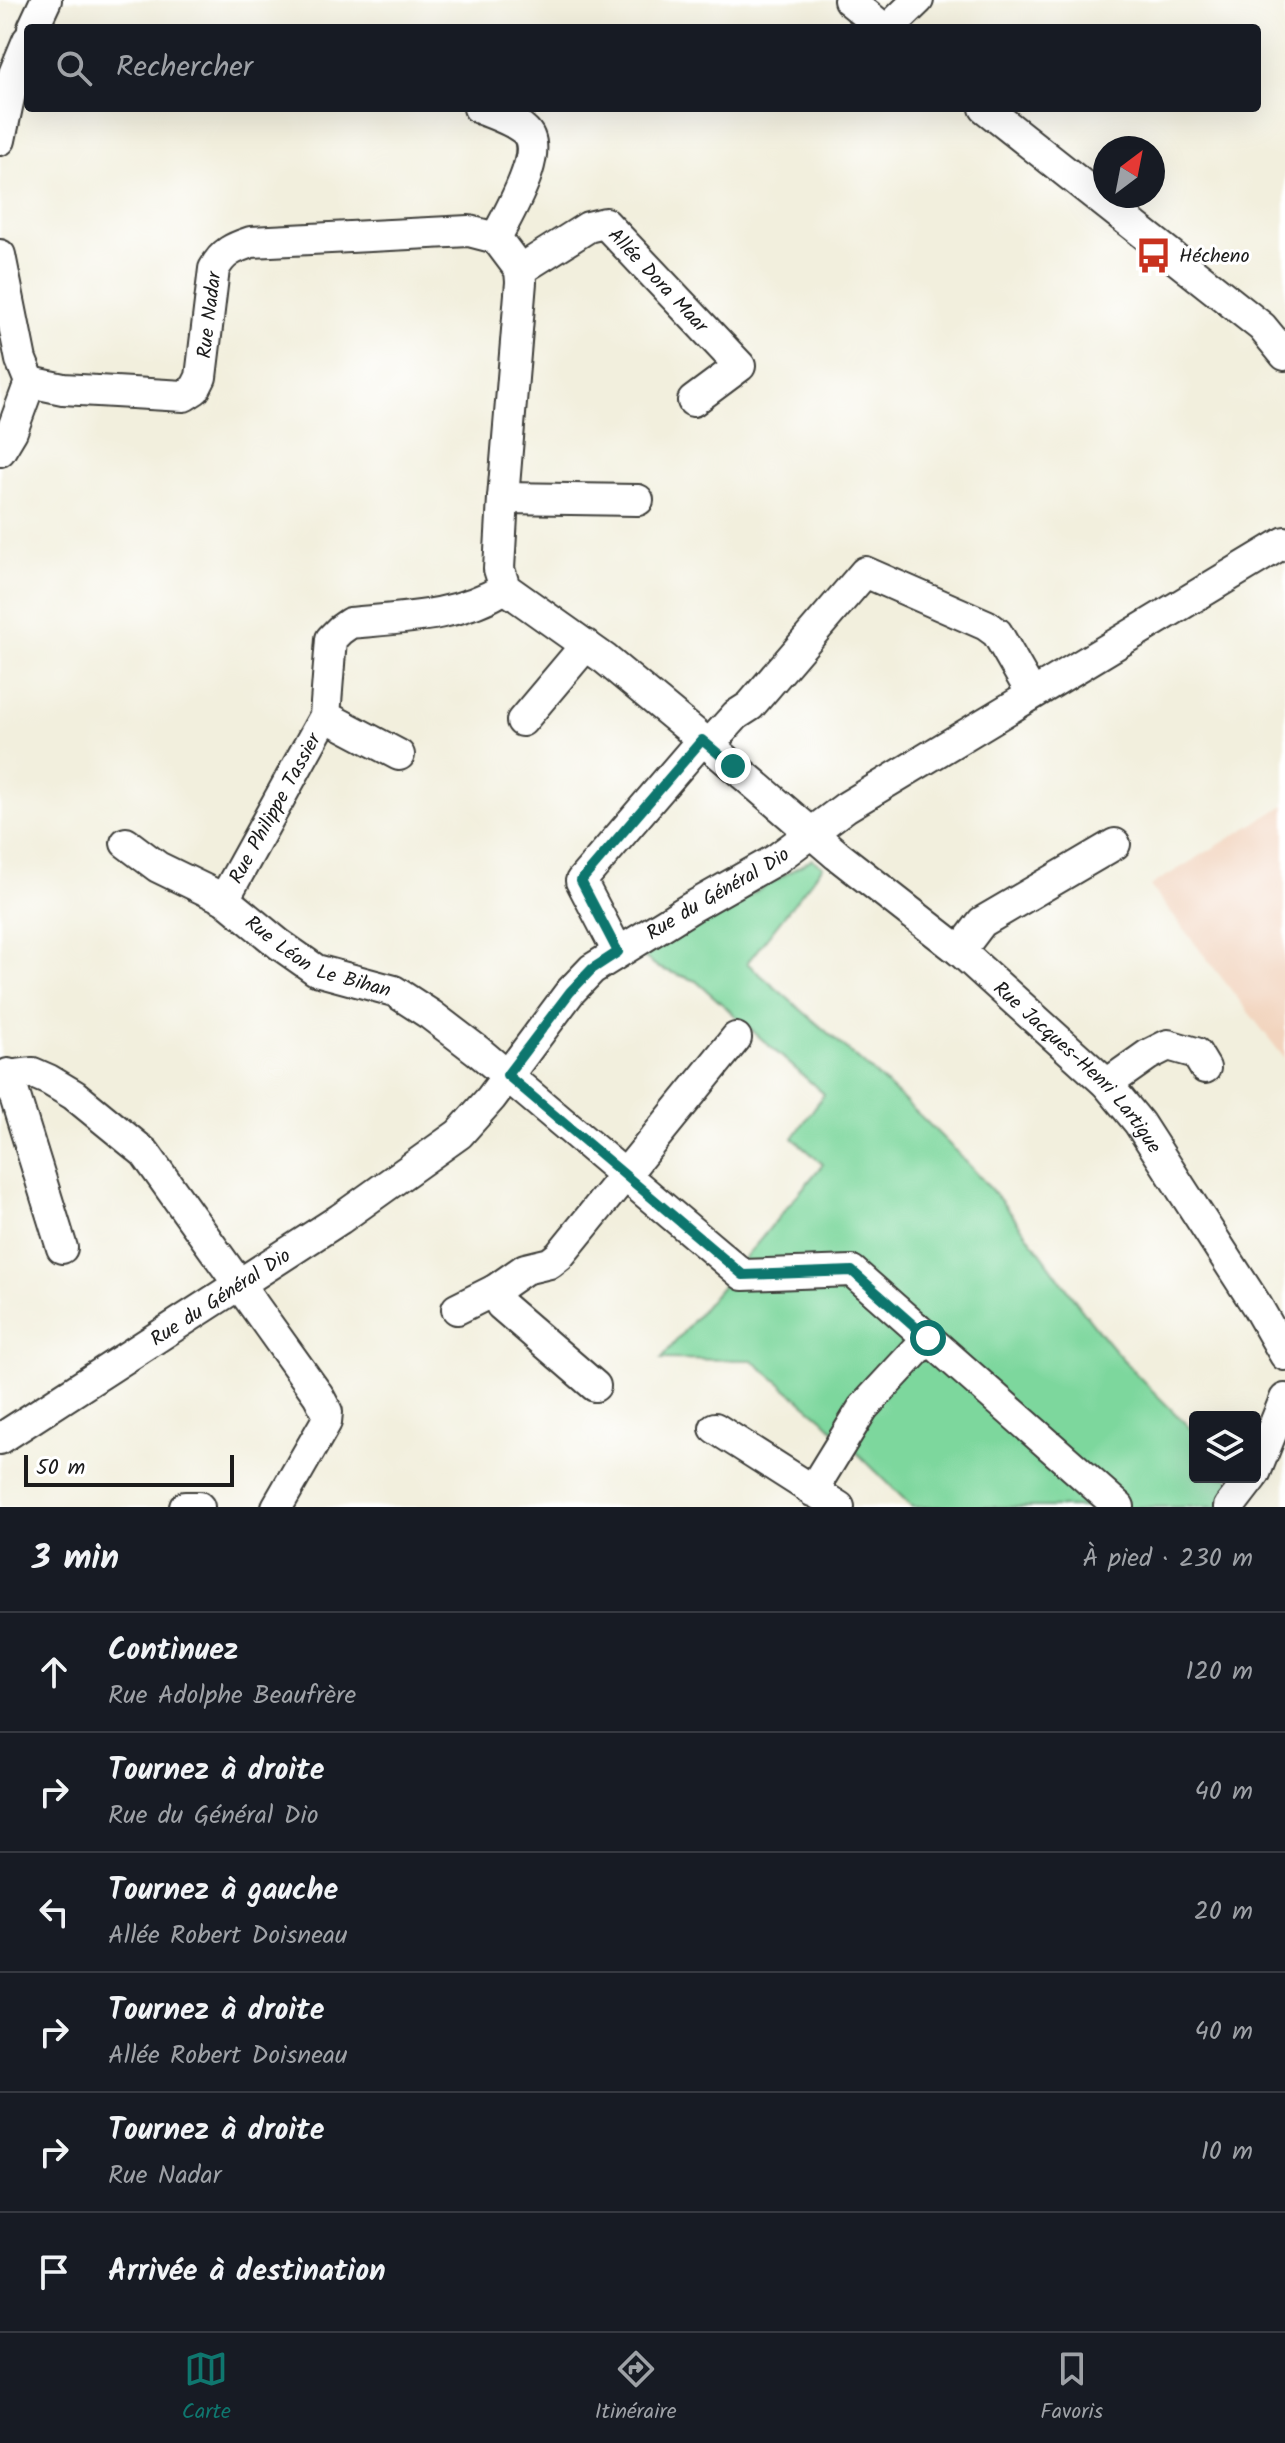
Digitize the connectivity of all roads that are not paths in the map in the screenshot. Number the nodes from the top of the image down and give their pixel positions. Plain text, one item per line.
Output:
1 (46, 0) edge
2 (849, 0) edge
3 (918, 0) edge
4 (35, 24) edge
5 (878, 24) edge
6 (893, 24) edge
7 (24, 50) edge
8 (487, 112) edge
9 (990, 112) edge
10 (0, 140) edge
11 (496, 238) junction
12 (0, 255) edge
13 (520, 270) junction
14 (1285, 355) edge
15 (30, 382) junction
16 (693, 401) dead end
17 (0, 451) edge
18 (503, 498) junction
19 (638, 500) dead end
20 (1285, 542) edge
21 (505, 588) junction
22 (586, 645) junction
23 (1032, 694) junction
24 (325, 716) junction
25 (522, 721) dead end
26 (706, 742) junction
27 (399, 755) dead end
28 (812, 833) junction
29 (126, 843) dead end
30 (1115, 844) dead end
31 (224, 899) junction
32 (960, 951) junction
33 (618, 952) junction
34 (736, 1038) dead end
35 (1205, 1068) dead end
36 (4, 1075) edge
37 (507, 1075) junction
38 (1107, 1084) junction
39 (623, 1174) junction
40 (62, 1248) dead end
41 (238, 1284) junction
42 (495, 1290) junction
43 (457, 1309) dead end
44 (928, 1338) junction
45 (1285, 1355) edge
46 (595, 1386) dead end
47 (1285, 1399) edge
48 (715, 1428) dead end
49 (0, 1439) edge
50 (1261, 1458) edge
51 (1248, 1483) edge
52 (812, 1491) junction
53 (185, 1507) edge
54 (199, 1507) edge
55 (277, 1507) edge
56 (839, 1507) edge
57 (1119, 1507) edge
58 (1229, 1507) edge

1 - 4 street
2 - 5 street
3 - 6 street
7 - 10 street
8 - 11 street
9 - 14 street
11 - 13 street
11 - 15 street, Rue Nadar
12 - 15 street
13 - 16 street, Allée Dora Maar
13 - 18 street
15 - 17 street
18 - 19 street
18 - 21 street
20 - 23 street, Rue du Général Dio
21 - 22 street
21 - 24 street, Rue Philippe Tassier
22 - 25 street
22 - 26 street
23 - 26 street
23 - 28 street, Rue du Général Dio
24 - 27 street, Rue Philippe Tassier
24 - 31 street, Rue Philippe Tassier
26 - 28 street
26 - 33 street
28 - 32 street, Rue Jacques-Henri Lartigue
28 - 33 street, Rue du Général Dio
29 - 31 street, Rue Léon Le Bihan
30 - 32 street
31 - 37 street, Rue Léon Le Bihan
32 - 38 street, Rue Jacques-Henri Lartigue
33 - 37 street, Rue du Général Dio
34 - 39 street
35 - 38 street
36 - 40 street
36 - 41 street
37 - 39 street, Rue Léon Le Bihan
37 - 41 street, Rue du Général Dio
38 - 45 street, Rue Jacques-Henri Lartigue
39 - 42 street
39 - 44 street, Rue Léon Le Bihan
41 - 49 street, Rue du Général Dio
41 - 55 street
42 - 43 street
42 - 46 street
44 - 52 street
44 - 57 street, Rue Léon Le Bihan
47 - 50 street
48 - 52 street
51 - 58 street
52 - 56 street
53 - 54 street

